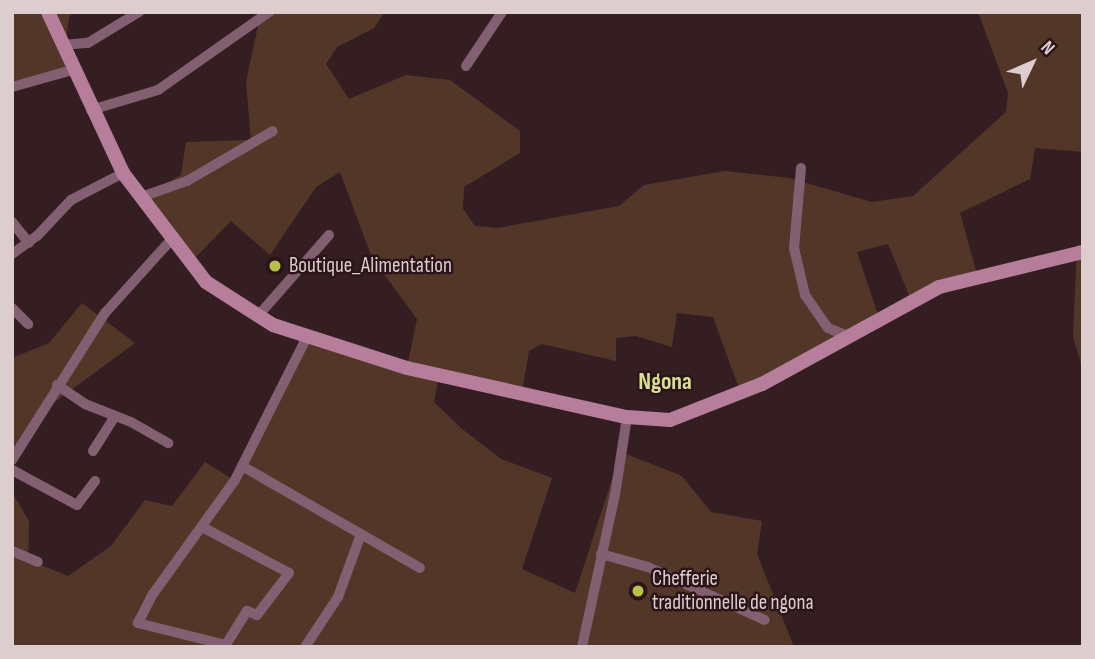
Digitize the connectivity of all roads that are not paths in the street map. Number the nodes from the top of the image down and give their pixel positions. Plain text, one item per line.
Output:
1 (48, 12) edge
2 (139, 12) edge
3 (269, 12) edge
4 (502, 12) edge
5 (63, 46) junction
6 (466, 66) dead end
7 (72, 70) junction
8 (12, 87) edge
9 (91, 110) junction
10 (274, 131) dead end
11 (801, 168) dead end
12 (124, 173) junction
13 (141, 197) junction
14 (12, 222) edge
15 (329, 235) dead end
16 (171, 240) junction
17 (29, 243) junction
18 (1083, 252) edge
19 (12, 254) edge
20 (12, 308) edge
21 (257, 317) junction
22 (28, 324) dead end
23 (848, 336) junction
24 (306, 339) junction
25 (57, 385) junction
26 (116, 416) junction
27 (626, 417) junction
28 (168, 443) dead end
29 (93, 451) dead end
30 (12, 460) edge
31 (242, 466) junction
32 (12, 470) edge
33 (95, 481) dead end
34 (204, 528) junction
35 (361, 534) junction
36 (12, 551) edge
37 (601, 554) junction
38 (38, 562) dead end
39 (420, 568) dead end
40 (765, 620) dead end
41 (305, 647) edge
42 (582, 647) edge

1 - 5 street
2 - 5 street
3 - 9 street
4 - 6 street
5 - 7 street
7 - 8 street
7 - 9 street
9 - 12 street
10 - 13 street
11 - 23 street
12 - 13 street
12 - 17 street
13 - 16 street
14 - 17 street
15 - 21 street
16 - 21 street
16 - 25 street
17 - 19 street
18 - 23 street
20 - 22 street
21 - 24 street
23 - 27 street
24 - 27 street
24 - 31 street
25 - 26 street
25 - 30 street
26 - 28 street
26 - 29 street
27 - 37 street
31 - 34 street
31 - 35 street
32 - 33 street
34 - 34 street
35 - 39 street
35 - 41 street
36 - 38 street
37 - 40 street
37 - 42 street

